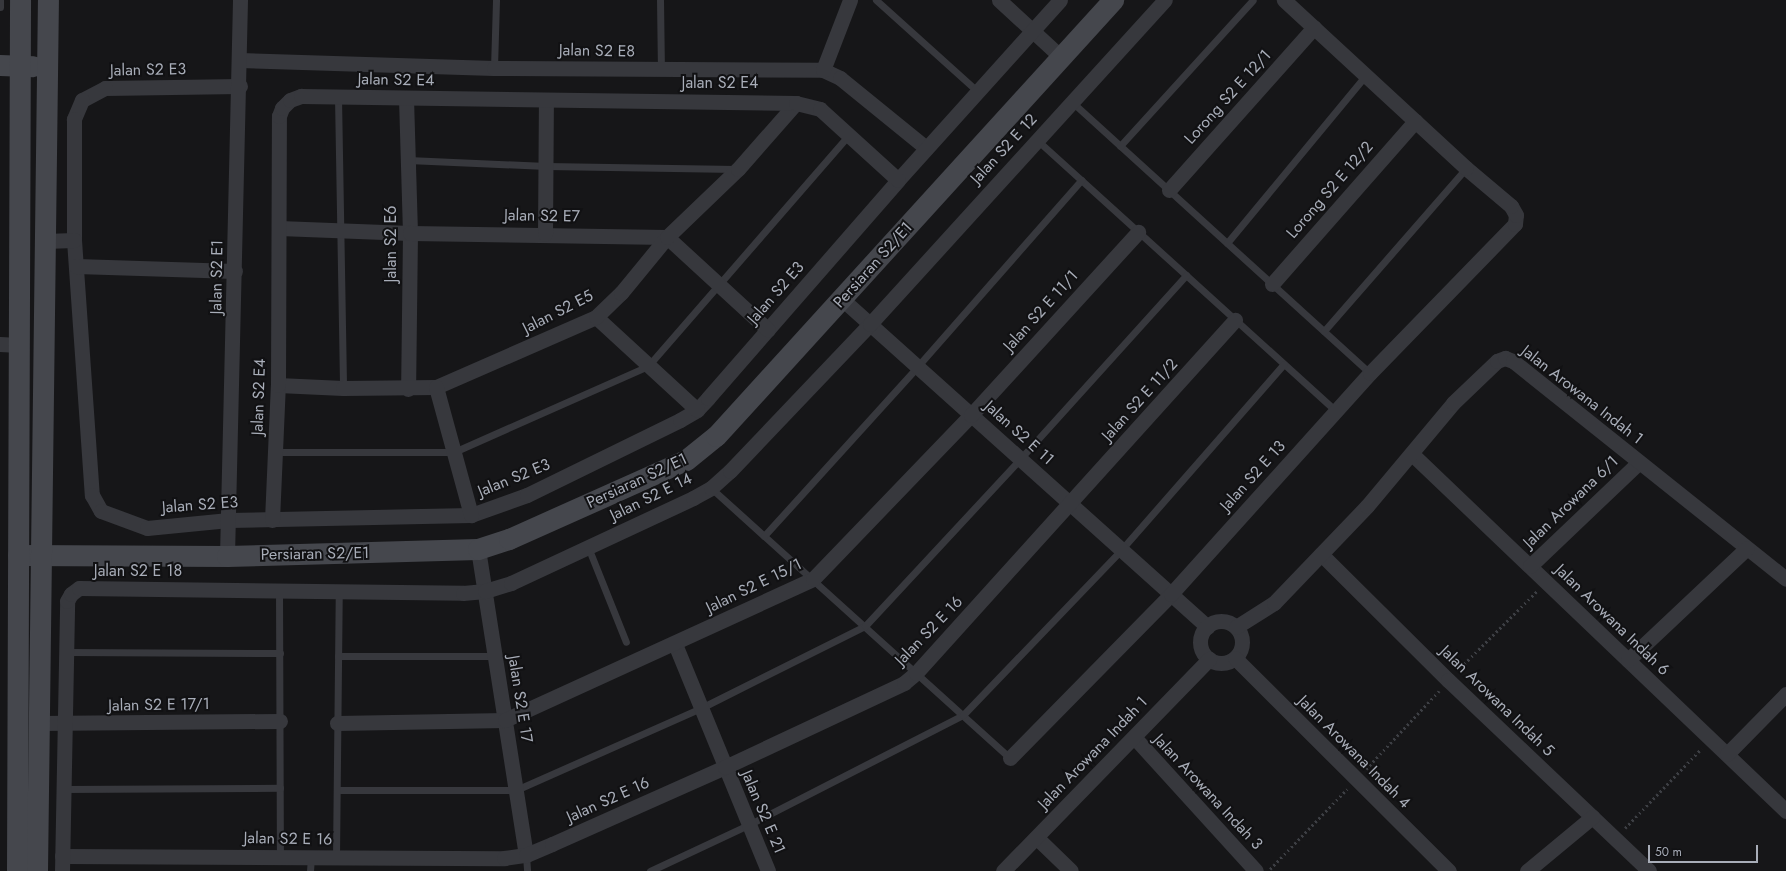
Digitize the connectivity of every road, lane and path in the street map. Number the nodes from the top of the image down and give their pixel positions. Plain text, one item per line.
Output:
1 (0, 0) edge
2 (20, 0) edge
3 (48, 0) edge
4 (240, 0) edge
5 (496, 0) edge
6 (660, 0) edge
7 (850, 0) edge
8 (876, 0) edge
9 (999, 0) edge
10 (1060, 0) edge
11 (1113, 0) edge
12 (1165, 0) edge
13 (1253, 0) edge
14 (1284, 0) edge
15 (0, 8) edge
16 (1314, 27) junction
17 (1033, 32) junction
18 (1060, 56) junction
19 (240, 60) junction
20 (10, 65) edge
21 (47, 66) junction
22 (494, 68) junction
23 (661, 70) junction
24 (823, 70) junction
25 (1365, 76) junction
26 (240, 86) junction
27 (977, 91) junction
28 (338, 97) junction
29 (406, 98) junction
30 (546, 100) junction
31 (1072, 102) junction
32 (796, 103) junction
33 (1415, 121) junction
34 (849, 135) junction
35 (1036, 140) junction
36 (1120, 146) junction
37 (926, 148) junction
38 (408, 160) junction
39 (546, 166) junction
40 (1466, 168) junction
41 (738, 169) junction
42 (898, 180) junction
43 (1081, 180) junction
44 (1169, 190) junction
45 (279, 228) junction
46 (342, 231) junction
47 (1138, 232) junction
48 (410, 233) junction
49 (545, 234) junction
50 (667, 237) junction
51 (74, 240) junction
52 (45, 241) junction
53 (1227, 243) junction
54 (76, 266) junction
55 (235, 271) junction
56 (1186, 275) junction
57 (1272, 284) junction
58 (721, 285) junction
59 (842, 299) junction
60 (596, 317) junction
61 (1236, 320) junction
62 (870, 324) junction
63 (768, 330) junction
64 (1324, 331) junction
65 (9, 345) edge
66 (1284, 364) junction
67 (648, 366) junction
68 (918, 367) junction
69 (1370, 373) junction
70 (278, 385) junction
71 (436, 387) junction
72 (344, 388) junction
73 (408, 389) junction
74 (697, 410) junction
75 (1336, 411) junction
76 (971, 415) junction
77 (274, 452) junction
78 (454, 452) junction
79 (1412, 454) junction
80 (1020, 459) junction
81 (1638, 463) junction
82 (711, 488) junction
83 (1071, 505) junction
84 (471, 515) junction
85 (229, 520) junction
86 (272, 520) junction
87 (764, 536) junction
88 (588, 547) junction
89 (1747, 548) junction
90 (478, 549) junction
91 (1121, 550) junction
92 (41, 554) junction
93 (1321, 554) junction
94 (18, 555) junction
95 (227, 556) junction
96 (1530, 566) junction
97 (812, 579) junction
98 (1786, 579) edge
99 (1546, 582) junction
100 (280, 590) junction
101 (339, 591) junction
102 (485, 591) junction
103 (1170, 594) junction
104 (865, 626) junction
105 (1207, 627) junction
106 (1236, 627) junction
107 (626, 642) dead end
108 (675, 644) junction
109 (66, 652) junction
110 (280, 653) junction
111 (338, 656) junction
112 (495, 656) junction
113 (1234, 658) junction
114 (1209, 659) junction
115 (1628, 660) junction
116 (916, 673) junction
117 (1448, 680) junction
118 (1786, 694) edge
119 (701, 708) junction
120 (963, 715) junction
121 (505, 720) junction
122 (280, 722) junction
123 (39, 723) junction
124 (337, 723) junction
125 (65, 724) junction
126 (1134, 737) junction
127 (1711, 739) junction
128 (1727, 754) junction
129 (1010, 758) joint
130 (725, 767) junction
131 (1355, 781) junction
132 (280, 788) junction
133 (63, 789) junction
134 (337, 790) junction
135 (516, 790) junction
136 (1786, 811) edge
137 (1592, 817) junction
138 (748, 825) junction
139 (1037, 838) junction
140 (1615, 838) junction
141 (526, 854) junction
142 (280, 855) junction
143 (336, 858) junction
144 (62, 864) edge
145 (310, 864) edge
146 (17, 871) edge
147 (37, 871) edge
148 (527, 871) edge
149 (650, 871) edge
150 (768, 871) edge
151 (1003, 871) edge
152 (1071, 871) edge
153 (1256, 871) edge
154 (1268, 871) edge
155 (1449, 871) edge
156 (1526, 871) edge
157 (1649, 871) edge

1 - 15 lane
2 - 20 street
3 - 21 street
4 - 19 street, Jalan S2 E1
5 - 22 lane
6 - 23 lane
7 - 24 street
8 - 27 lane
9 - 17 street
10 - 17 street, Jalan S2 E3
11 - 18 street, Persiaran S2/E1
12 - 31 street, Jalan S2 E 12
13 - 36 lane
14 - 16 street
16 - 25 street
16 - 44 street, Lorong S2 E 12/1
17 - 18 street
17 - 27 street, Jalan S2 E3
18 - 59 street, Persiaran S2/E1
19 - 22 street, Jalan S2 E8
19 - 26 street, Jalan S2 E1
20 - 21 street
20 - 65 street
21 - 52 street
22 - 23 street, Jalan S2 E8
23 - 24 street, Jalan S2 E8
24 - 37 street, Jalan S2 E8
25 - 33 street
25 - 53 lane
26 - 51 street, Jalan S2 E3
26 - 55 street, Jalan S2 E1
27 - 37 street, Jalan S2 E3
28 - 29 street, Jalan S2 E4
28 - 45 street, Jalan S2 E4
28 - 46 lane
29 - 30 street, Jalan S2 E4
29 - 38 street, Jalan S2 E6
30 - 32 street, Jalan S2 E4
30 - 39 street
31 - 35 street, Jalan S2 E 12
31 - 36 lane
32 - 34 street, Jalan S2 E4
32 - 41 street, Jalan S2 E5
33 - 40 street
33 - 57 street, Lorong S2 E 12/2
34 - 42 street, Jalan S2 E4
34 - 58 lane
35 - 43 lane
35 - 62 street, Jalan S2 E 12
36 - 44 lane
37 - 42 street, Jalan S2 E3
38 - 39 lane
38 - 48 street, Jalan S2 E6
39 - 41 lane
39 - 49 street
40 - 64 lane
40 - 69 street, Jalan S2 E 13
41 - 50 street, Jalan S2 E5
42 - 63 street, Jalan S2 E3
43 - 47 lane
43 - 68 lane
44 - 53 lane
45 - 46 street, Jalan S2 E7
45 - 70 street, Jalan S2 E4
46 - 48 street, Jalan S2 E7
46 - 72 lane
47 - 56 lane
47 - 76 street, Jalan S2 E 11/1
48 - 49 street, Jalan S2 E7
48 - 73 street, Jalan S2 E6
49 - 50 street, Jalan S2 E7
50 - 58 street
50 - 60 street, Jalan S2 E5
51 - 52 street
51 - 54 street, Jalan S2 E3
52 - 92 street
53 - 57 lane
54 - 55 street
54 - 85 street, Jalan S2 E3
55 - 85 street, Jalan S2 E1
56 - 61 lane
56 - 80 lane
57 - 64 lane
58 - 63 street
58 - 67 lane
59 - 62 street, Jalan S2 E 11
59 - 90 street, Persiaran S2/E1
60 - 67 street
60 - 71 street, Jalan S2 E5
61 - 66 lane
61 - 83 street, Jalan S2 E 11/2
62 - 68 street, Jalan S2 E 11
62 - 82 street, Jalan S2 E 14
63 - 74 street, Jalan S2 E3
64 - 69 lane
65 - 94 street
66 - 75 lane
66 - 91 lane
67 - 74 street
67 - 78 lane
68 - 76 street, Jalan S2 E 11
68 - 87 lane
69 - 75 street, Jalan S2 E 13
70 - 72 street, Jalan S2 E5
70 - 77 street, Jalan S2 E4
71 - 73 street, Jalan S2 E5
71 - 78 street
72 - 73 street, Jalan S2 E5
74 - 84 street, Jalan S2 E3
75 - 103 street, Jalan S2 E 13
76 - 80 street, Jalan S2 E 11
76 - 97 street, Jalan S2 E 15/1
77 - 78 lane
77 - 86 street, Jalan S2 E4
78 - 84 street
79 - 81 street, Jalan Arowana Indah 1
79 - 93 street, Jalan Arowana Indah 1
79 - 96 street, Jalan Arowana Indah 6
80 - 83 street, Jalan S2 E 11
80 - 104 lane
81 - 89 street, Jalan Arowana Indah 1
81 - 96 street, Jalan Arowana 6/1
82 - 87 lane
82 - 88 street, Jalan S2 E 14
83 - 91 street, Jalan S2 E 11
83 - 116 street, Jalan S2 E 16
84 - 86 street, Jalan S2 E3
85 - 86 street, Jalan S2 E3
85 - 95 street, Jalan S2 E1
87 - 97 lane
88 - 102 street, Jalan S2 E 14
88 - 107 lane
89 - 98 street, Jalan Arowana Indah 1
89 - 115 street
90 - 95 street, Persiaran S2/E1
90 - 102 street, Jalan S2 E 17
91 - 103 street, Jalan S2 E 11
91 - 120 lane
92 - 94 street, Persiaran S2/E1
92 - 95 street, Persiaran S2/E1
92 - 123 street
93 - 106 street, Jalan Arowana Indah 1
93 - 117 street, Jalan Arowana Indah 5
94 - 146 street
96 - 99 street, Jalan Arowana Indah 6
97 - 104 lane
97 - 108 street, Jalan S2 E 15/1
99 - 115 street, Jalan Arowana Indah 6
99 - 117 path
100 - 101 street, Jalan S2 E 18
100 - 109 street, Jalan S2 E 18
100 - 110 lane
101 - 102 street, Jalan S2 E 18
101 - 111 lane
102 - 112 street, Jalan S2 E 17
103 - 105 street, Jalan S2 E 11
103 - 129 street, Jalan S2 E 13
104 - 116 lane
104 - 119 lane
105 - 106 street
105 - 114 street
106 - 113 street
108 - 119 street, Jalan S2 E 21
108 - 121 street, Jalan S2 E 15/1
109 - 110 lane
109 - 125 street, Jalan S2 E 18
110 - 122 lane
111 - 112 lane
111 - 124 lane
112 - 121 street, Jalan S2 E 17
113 - 114 street
113 - 131 street, Jalan Arowana Indah 4
114 - 126 street, Jalan Arowana Indah 1
115 - 127 street, Jalan Arowana Indah 6
116 - 120 lane
116 - 130 street, Jalan S2 E 16
117 - 131 path
117 - 137 street, Jalan Arowana Indah 5
118 - 128 street
119 - 130 street, Jalan S2 E 21
119 - 135 lane
120 - 129 lane
120 - 138 lane
121 - 124 street
121 - 135 street, Jalan S2 E 17
122 - 125 street, Jalan S2 E 17/1
122 - 132 lane
123 - 125 street, Jalan S2 E 17/1
123 - 147 street
124 - 134 lane
125 - 133 street, Jalan S2 E 18
126 - 139 street, Jalan Arowana Indah 1
126 - 153 street, Jalan Arowana Indah 3
127 - 128 street, Jalan Arowana Indah 6
127 - 140 path
128 - 136 street, Jalan Arowana Indah 6
130 - 138 street, Jalan S2 E 21
130 - 141 street, Jalan S2 E 16
131 - 154 path
131 - 155 street, Jalan Arowana Indah 4
132 - 133 lane
132 - 142 lane
133 - 144 street, Jalan S2 E 18
134 - 135 lane
134 - 143 lane
135 - 141 street, Jalan S2 E 17
137 - 140 street, Jalan Arowana Indah 5
137 - 156 street
138 - 149 lane
138 - 150 street, Jalan S2 E 21
139 - 151 street, Jalan Arowana Indah 1
139 - 152 street
140 - 157 street, Jalan Arowana Indah 5
141 - 143 street, Jalan S2 E 16
141 - 148 lane
142 - 144 street, Jalan S2 E 16
142 - 145 street, Jalan S2 E 16
143 - 145 street, Jalan S2 E 16

